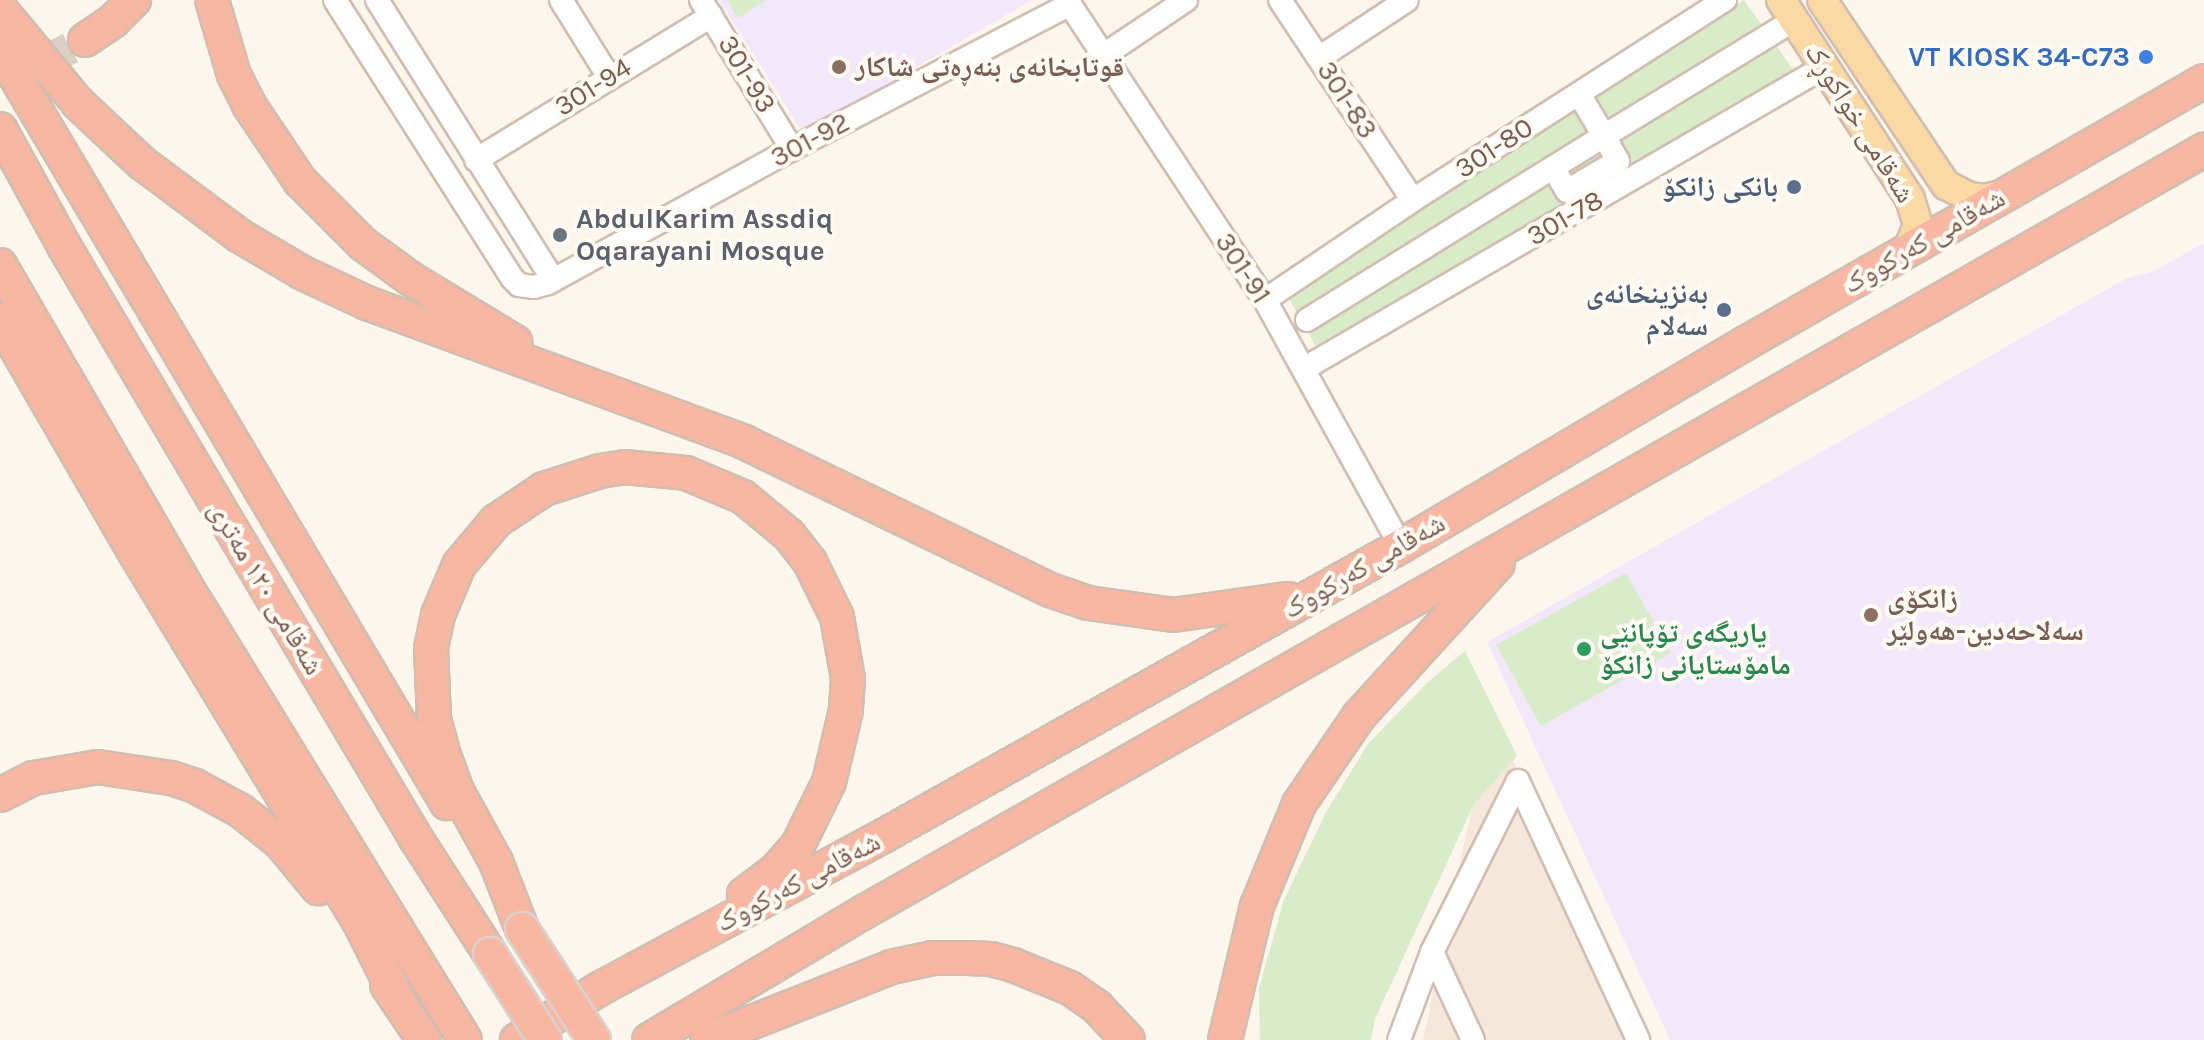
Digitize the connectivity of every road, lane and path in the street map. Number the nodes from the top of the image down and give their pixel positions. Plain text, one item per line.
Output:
1 (134, 0) edge
2 (212, 0) edge
3 (335, 0) edge
4 (377, 0) edge
5 (561, 0) edge
6 (1186, 0) edge
7 (1280, 0) edge
8 (1407, 0) edge
9 (1725, 0) edge
10 (1822, 0) edge
11 (1069, 2) edge
12 (706, 8) edge
13 (0, 9) edge
14 (1788, 10) edge
15 (85, 40) tunnel mouth
16 (0, 50) edge
17 (1104, 55) junction
18 (1319, 58) junction
19 (1824, 67) junction
20 (609, 77) junction
21 (2204, 81) edge
22 (1579, 94) junction
23 (0, 129) edge
24 (1604, 136) junction
25 (792, 149) junction
26 (2204, 150) edge
27 (476, 160) junction
28 (2010, 192) junction
29 (1413, 200) junction
30 (1908, 250) junction
31 (0, 265) edge
32 (553, 280) junction
33 (1265, 300) junction
34 (0, 320) edge
35 (1307, 320) dead end
36 (1305, 368) junction
37 (678, 416) junction
38 (1519, 541) junction
39 (1401, 546) junction
40 (1322, 591) junction
41 (0, 795) edge
42 (522, 929) junction
43 (1246, 942) junction
44 (1432, 952) junction
45 (601, 988) junction
46 (399, 1001) junction
47 (424, 1040) edge
48 (465, 1040) edge
49 (517, 1040) edge
50 (545, 1040) edge
51 (594, 1040) edge
52 (649, 1040) edge
53 (707, 1040) edge
54 (1128, 1040) edge
55 (1225, 1040) edge
56 (1242, 1040) edge
57 (1399, 1040) edge
58 (1473, 1040) edge
59 (1638, 1040) edge

1 - 15 highway
2 - 37 highway
3 - 32 street
4 - 27 street
5 - 20 street
6 - 17 street
7 - 18 street, 301-83
8 - 18 street
9 - 22 street, 301-80
10 - 28 main road, شەقامی خواکوڕک
11 - 17 street, 301-91
11 - 25 street, 301-92
12 - 20 street, 301-94
12 - 25 street, 301-93
13 - 37 highway
14 - 19 main road, شەقامی خواکوڕک
14 - 24 street
16 - 42 highway
17 - 33 street, 301-91
18 - 29 street, 301-83
19 - 30 main road, شەقامی خواکوڕک
19 - 36 street, 301-78
20 - 27 street, 301-94
21 - 28 highway, شەقامی کەرکووک
22 - 24 street
22 - 29 street, 301-80
23 - 50 highway, شەقامی ١٢٠ مەتری, bridge
24 - 35 street
25 - 32 street, 301-92
26 - 38 highway, شەقامی کەرکووک
27 - 32 street
28 - 30 highway, شەقامی کەرکووک
29 - 33 street, 301-80
30 - 39 highway, شەقامی کەرکووک
31 - 48 highway
33 - 36 street, 301-91
34 - 46 highway
36 - 39 street, 301-91
37 - 40 highway
38 - 43 highway
38 - 52 highway, شەقامی کەرکووک
39 - 40 highway, شەقامی کەرکووک
40 - 45 highway, شەقامی کەرکووک
41 - 46 highway
42 - 45 highway
42 - 51 highway, bridge
43 - 55 highway
43 - 56 highway
44 - 57 street
44 - 58 street
44 - 59 street
45 - 49 highway, شەقامی کەرکووک
46 - 47 highway
53 - 54 highway

